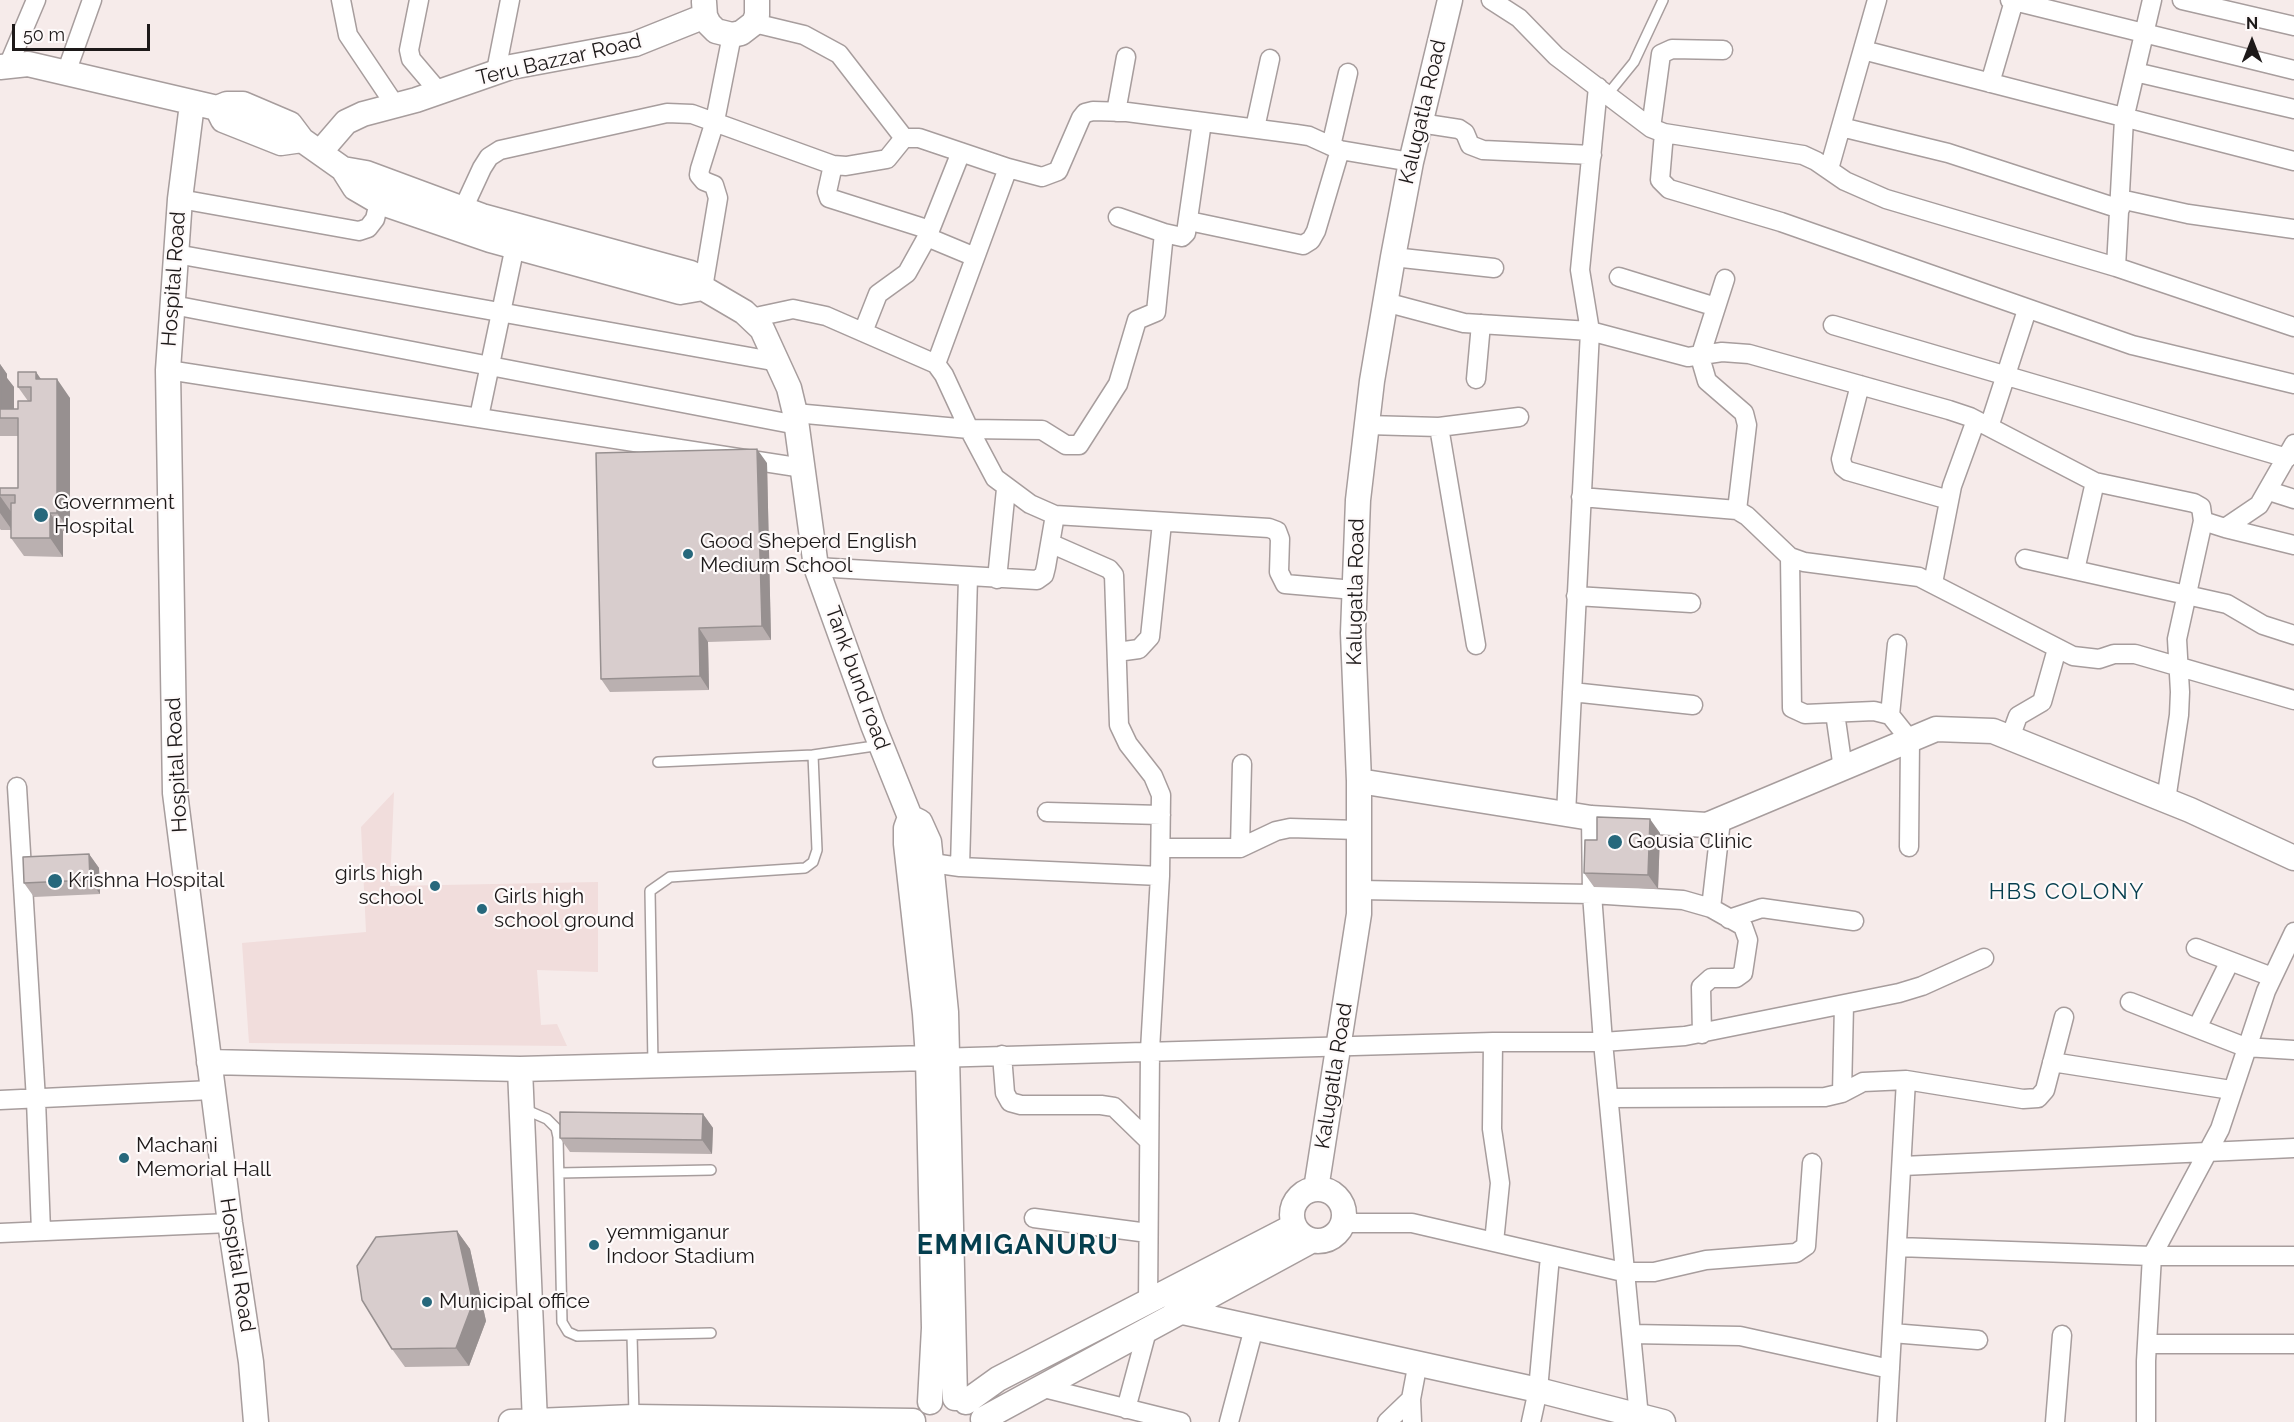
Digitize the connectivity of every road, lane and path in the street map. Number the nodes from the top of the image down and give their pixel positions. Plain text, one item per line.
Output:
1 (36, 0) edge
2 (92, 0) edge
3 (341, 0) edge
4 (419, 0) edge
5 (510, 0) edge
6 (1450, 0) edge
7 (1491, 0) edge
8 (1663, 0) edge
9 (1877, 0) edge
10 (2012, 0) edge
11 (2152, 0) edge
12 (2182, 0) edge
13 (705, 8) edge
14 (755, 11) edge
15 (2294, 26) edge
16 (2144, 33) junction
17 (732, 35) junction
18 (1723, 50) dead end
19 (1863, 50) junction
20 (1126, 57) dead end
21 (1269, 59) dead end
22 (4, 66) edge
23 (2294, 70) edge
24 (496, 71) junction
25 (2135, 72) junction
26 (66, 73) junction
27 (1348, 73) dead end
28 (1990, 83) junction
29 (1603, 90) junction
30 (439, 92) junction
31 (192, 104) junction
32 (395, 105) junction
33 (2294, 109) edge
34 (1116, 112) junction
35 (2124, 119) junction
36 (715, 121) junction
37 (1202, 122) junction
38 (1420, 123) junction
39 (1255, 128) junction
40 (1841, 128) junction
41 (1658, 130) junction
42 (904, 138) junction
43 (312, 145) junction
44 (1336, 148) junction
45 (961, 152) junction
46 (1592, 155) junction
47 (2294, 161) edge
48 (1411, 162) junction
49 (833, 165) junction
50 (1008, 168) junction
51 (343, 169) junction
52 (1829, 169) junction
53 (180, 199) junction
54 (380, 202) junction
55 (2120, 204) junction
56 (463, 209) junction
57 (1118, 217) dead end
58 (1189, 221) junction
59 (2294, 229) edge
60 (928, 233) junction
61 (1164, 233) junction
62 (515, 246) junction
63 (176, 254) junction
64 (1393, 256) junction
65 (975, 257) junction
66 (2116, 267) junction
67 (1494, 268) dead end
68 (1619, 277) dead end
69 (1725, 279) dead end
70 (703, 288) junction
71 (1385, 302) junction
72 (173, 305) junction
73 (1716, 307) junction
74 (2027, 310) junction
75 (500, 312) junction
76 (752, 318) junction
77 (1481, 324) junction
78 (1833, 325) dead end
79 (2294, 327) edge
80 (1590, 331) junction
81 (863, 332) junction
82 (1700, 357) junction
83 (778, 362) junction
84 (936, 364) junction
85 (489, 365) junction
86 (168, 370) junction
87 (2006, 376) junction
88 (1476, 379) dead end
89 (2294, 384) edge
90 (1860, 385) junction
91 (479, 417) junction
92 (1519, 417) dead end
93 (796, 418) junction
94 (1983, 424) junction
95 (1367, 425) junction
96 (1439, 427) junction
97 (969, 429) junction
98 (2290, 451) edge
99 (803, 468) junction
100 (2095, 482) junction
101 (1006, 489) junction
102 (2269, 491) junction
103 (1581, 497) junction
104 (2294, 499) edge
105 (1949, 500) junction
106 (1737, 510) junction
107 (1055, 515) junction
108 (2203, 521) junction
109 (1162, 523) junction
110 (2225, 528) junction
111 (1052, 544) junction
112 (2294, 545) edge
113 (1790, 557) junction
114 (2025, 559) dead end
115 (816, 567) junction
116 (2075, 570) junction
117 (968, 577) junction
118 (997, 579) junction
119 (1933, 583) junction
120 (1354, 590) junction
121 (1576, 596) junction
122 (2184, 597) junction
123 (1691, 603) dead end
124 (2294, 635) edge
125 (1897, 644) dead end
126 (1476, 645) dead end
127 (2057, 649) junction
128 (1117, 652) junction
129 (2179, 667) junction
130 (1572, 692) junction
131 (2294, 700) edge
132 (1693, 705) dead end
133 (1835, 713) junction
134 (1890, 715) junction
135 (2010, 738) junction
136 (1910, 740) junction
137 (881, 745) junction
138 (813, 755) junction
139 (658, 762) dead end
140 (1242, 764) dead end
141 (1843, 768) junction
142 (1359, 781) junction
143 (17, 787) dead end
144 (2166, 800) junction
145 (1047, 812) dead end
146 (1566, 814) junction
147 (1161, 815) junction
148 (910, 817) junction
149 (1591, 818) junction
150 (1721, 820) junction
151 (1358, 830) junction
152 (1909, 847) dead end
153 (1161, 848) junction
154 (1240, 848) junction
155 (2289, 856) edge
156 (932, 863) junction
157 (960, 867) junction
158 (1160, 876) junction
159 (1360, 890) junction
160 (1592, 894) junction
161 (1711, 908) junction
162 (1729, 919) junction
163 (1854, 921) dead end
164 (2294, 932) edge
165 (2196, 948) dead end
166 (1984, 958) dead end
167 (2230, 961) junction
168 (2281, 968) edge
169 (2130, 1002) dead end
170 (1844, 1005) junction
171 (2064, 1017) dead end
172 (2197, 1028) junction
173 (1702, 1034) junction
174 (1493, 1042) junction
175 (1603, 1042) junction
176 (2245, 1047) junction
177 (1338, 1048) junction
178 (1150, 1050) junction
179 (2294, 1050) edge
180 (1002, 1055) junction
181 (937, 1058) junction
182 (209, 1062) junction
183 (2052, 1062) junction
184 (653, 1064) junction
185 (520, 1069) junction
186 (1906, 1080) junction
187 (212, 1090) junction
188 (2231, 1090) junction
189 (1842, 1093) junction
190 (1610, 1098) junction
191 (0, 1100) edge
192 (36, 1100) junction
193 (522, 1108) junction
194 (1149, 1141) junction
195 (2294, 1148) edge
196 (2209, 1150) junction
197 (1812, 1163) dead end
198 (1903, 1166) junction
199 (711, 1170) dead end
200 (559, 1173) junction
201 (1316, 1189) junction
202 (1034, 1218) dead end
203 (230, 1223) junction
204 (1343, 1224) junction
205 (41, 1232) junction
206 (0, 1233) edge
207 (1148, 1233) junction
208 (1303, 1234) junction
209 (1494, 1242) junction
210 (1898, 1247) junction
211 (1550, 1256) junction
212 (2152, 1256) junction
213 (2294, 1256) edge
214 (1623, 1272) junction
215 (1176, 1302) junction
216 (1148, 1304) junction
217 (1254, 1328) junction
218 (1147, 1331) junction
219 (711, 1333) dead end
220 (1892, 1333) junction
221 (1630, 1334) junction
222 (632, 1335) junction
223 (2062, 1335) dead end
224 (1978, 1340) dead end
225 (2147, 1344) junction
226 (2294, 1344) edge
227 (1418, 1362) junction
228 (1890, 1368) junction
229 (1044, 1388) junction
230 (1538, 1390) junction
231 (1412, 1399) junction
232 (960, 1400) junction
233 (930, 1402) junction
234 (1126, 1409) junction
235 (634, 1417) junction
236 (1629, 1418) edge
237 (983, 1421) edge
238 (256, 1422) edge
239 (511, 1422) edge
240 (535, 1422) edge
241 (913, 1422) edge
242 (1181, 1422) edge
243 (1229, 1422) edge
244 (1387, 1422) edge
245 (1412, 1422) edge
246 (1531, 1422) edge
247 (1663, 1422) edge
248 (1887, 1422) edge
249 (2055, 1422) edge
250 (2146, 1422) edge

1 - 22 street
2 - 26 street
3 - 32 street
4 - 30 street
5 - 24 street
6 - 38 street, Kalugatla Road
7 - 29 street
8 - 29 lane
9 - 19 street
10 - 16 street
10 - 28 street
11 - 16 street
12 - 15 street
13 - 17 street, Teru Bazzar Road
13 - 24 street, Teru Bazzar Road
14 - 17 street
14 - 42 street
16 - 23 street
16 - 25 street
17 - 36 street
18 - 41 street
19 - 28 street
19 - 40 street
20 - 34 street
21 - 39 street
22 - 26 street
24 - 30 street, Teru Bazzar Road
25 - 33 street
25 - 35 street
26 - 31 street
27 - 44 street
28 - 35 street
29 - 41 street
29 - 46 street
30 - 32 street, Teru Bazzar Road
31 - 43 street
31 - 53 street, Hospital Road
32 - 43 street, Teru Bazzar Road
34 - 37 street
34 - 50 street
35 - 47 street
35 - 55 street
36 - 49 street
36 - 56 street
36 - 70 street
37 - 39 street
37 - 58 street
38 - 46 street
38 - 48 street, Kalugatla Road
39 - 44 street
40 - 52 street
40 - 55 street
41 - 52 street
41 - 74 street
42 - 45 street
42 - 49 street
43 - 51 street
44 - 48 street
44 - 58 street
45 - 50 street
45 - 60 street
46 - 80 street
48 - 64 street, Kalugatla Road
49 - 60 street
50 - 65 street
51 - 54 street
51 - 56 street, Tank bund road
52 - 66 street
53 - 54 street
53 - 63 street, Hospital Road
54 - 62 street
55 - 59 street
55 - 66 street
56 - 70 street, Tank bund road
57 - 61 street
58 - 61 street
60 - 65 street
60 - 81 street
61 - 97 street
62 - 70 street
62 - 75 street
63 - 72 street, Hospital Road
63 - 75 street
64 - 67 street
64 - 71 street, Kalugatla Road
65 - 84 street
66 - 79 street
68 - 73 street
69 - 73 street
70 - 76 street, Tank bund road
71 - 77 street
71 - 95 street, Kalugatla Road
72 - 85 street
72 - 86 street, Hospital Road
73 - 82 street
74 - 87 street
74 - 89 street
75 - 83 street
75 - 85 street
76 - 81 street
76 - 83 street, Tank bund road
77 - 80 street
77 - 88 street
78 - 87 street
80 - 82 street
80 - 103 street
81 - 84 street
82 - 90 street
82 - 106 street
83 - 93 street, Tank bund road
84 - 97 street
85 - 91 street
85 - 93 street
86 - 91 street
86 - 182 street, Hospital Road
87 - 94 street
87 - 98 street
90 - 94 street
90 - 105 street
91 - 99 street
92 - 96 street
93 - 97 street
93 - 99 street, Tank bund road
94 - 100 street
94 - 105 street
95 - 96 street
95 - 120 street, Kalugatla Road
96 - 126 street
97 - 101 street
98 - 102 street
99 - 115 street, Tank bund road
100 - 108 street
100 - 116 street
101 - 107 street
101 - 118 street
102 - 104 street
102 - 110 street
103 - 106 street
103 - 121 street
105 - 119 street
106 - 113 street
107 - 109 street
107 - 111 street
108 - 110 street
108 - 122 street
109 - 120 street
109 - 128 street
110 - 112 street
111 - 118 street
111 - 128 street
113 - 119 street
113 - 133 street
114 - 116 street
115 - 117 street
115 - 137 street, Tank bund road
116 - 122 street
117 - 118 street
117 - 157 street
119 - 127 street
120 - 142 street, Kalugatla Road
121 - 123 street
121 - 130 street
122 - 124 street
122 - 129 street
125 - 134 street
127 - 129 street
127 - 135 street
128 - 147 street
129 - 131 street
129 - 144 street
130 - 132 street
130 - 146 street
133 - 134 street
133 - 141 street
134 - 136 street
135 - 136 street
135 - 144 street
136 - 141 street
136 - 152 street
137 - 138 lane
137 - 148 street, Tank bund road
138 - 139 lane
138 - 184 lane
140 - 154 street
141 - 150 street
142 - 146 street
142 - 151 street, Kalugatla Road
143 - 192 street
144 - 155 street
145 - 147 street
146 - 149 street
147 - 153 street
148 - 156 street
148 - 181 street
149 - 150 street
149 - 160 street
150 - 161 street
151 - 154 street
151 - 159 street, Kalugatla Road
153 - 154 street
153 - 158 street
156 - 157 street
156 - 181 street
157 - 158 street
158 - 178 street
159 - 160 street
159 - 177 street, Kalugatla Road
160 - 161 street
160 - 175 street
161 - 162 street
162 - 163 street
162 - 173 street
164 - 168 street
165 - 167 street
166 - 170 street
167 - 168 street
167 - 172 street
168 - 176 street
169 - 172 street
170 - 173 street
170 - 189 street
171 - 183 street
172 - 176 street
173 - 175 street
174 - 175 street
174 - 177 street
174 - 209 street
175 - 190 street
176 - 179 street
176 - 188 street
177 - 178 street
177 - 201 street, Kalugatla Road
178 - 180 street
178 - 194 street
180 - 181 street
180 - 194 street
181 - 184 street
181 - 232 street
181 - 233 street
182 - 185 street
182 - 187 street, Hospital Road
183 - 186 street
183 - 188 street
184 - 185 street
185 - 193 street
186 - 189 street
186 - 198 street
187 - 192 street
187 - 203 street, Hospital Road
188 - 196 street
189 - 190 street
190 - 214 street
191 - 192 street
192 - 205 street
193 - 200 lane
193 - 240 street
194 - 207 street
195 - 196 street
196 - 198 street
196 - 212 street
197 - 214 street
198 - 210 street
199 - 200 lane
200 - 222 lane
201 - 204 street
201 - 208 street
202 - 207 street
203 - 205 street
203 - 238 street, Hospital Road
204 - 208 street
204 - 209 street
205 - 206 street
207 - 216 street
208 - 215 street
209 - 211 street
210 - 212 street
210 - 220 street
211 - 214 street
211 - 230 street
212 - 213 street
212 - 225 street
214 - 221 street
215 - 216 street
215 - 217 street
215 - 218 street
216 - 232 street
217 - 227 street
217 - 243 street
218 - 229 street
218 - 234 street
219 - 222 lane
220 - 224 street
220 - 228 street
221 - 228 street
221 - 236 street
222 - 235 lane
223 - 249 street
225 - 226 street
225 - 250 street
227 - 230 street
227 - 231 street
228 - 248 street
229 - 234 street
229 - 237 street
230 - 236 street
230 - 246 street
231 - 244 street
231 - 245 street
232 - 233 street
232 - 237 street
233 - 241 street
234 - 242 street
235 - 240 street
235 - 241 street
236 - 247 street
239 - 240 street

